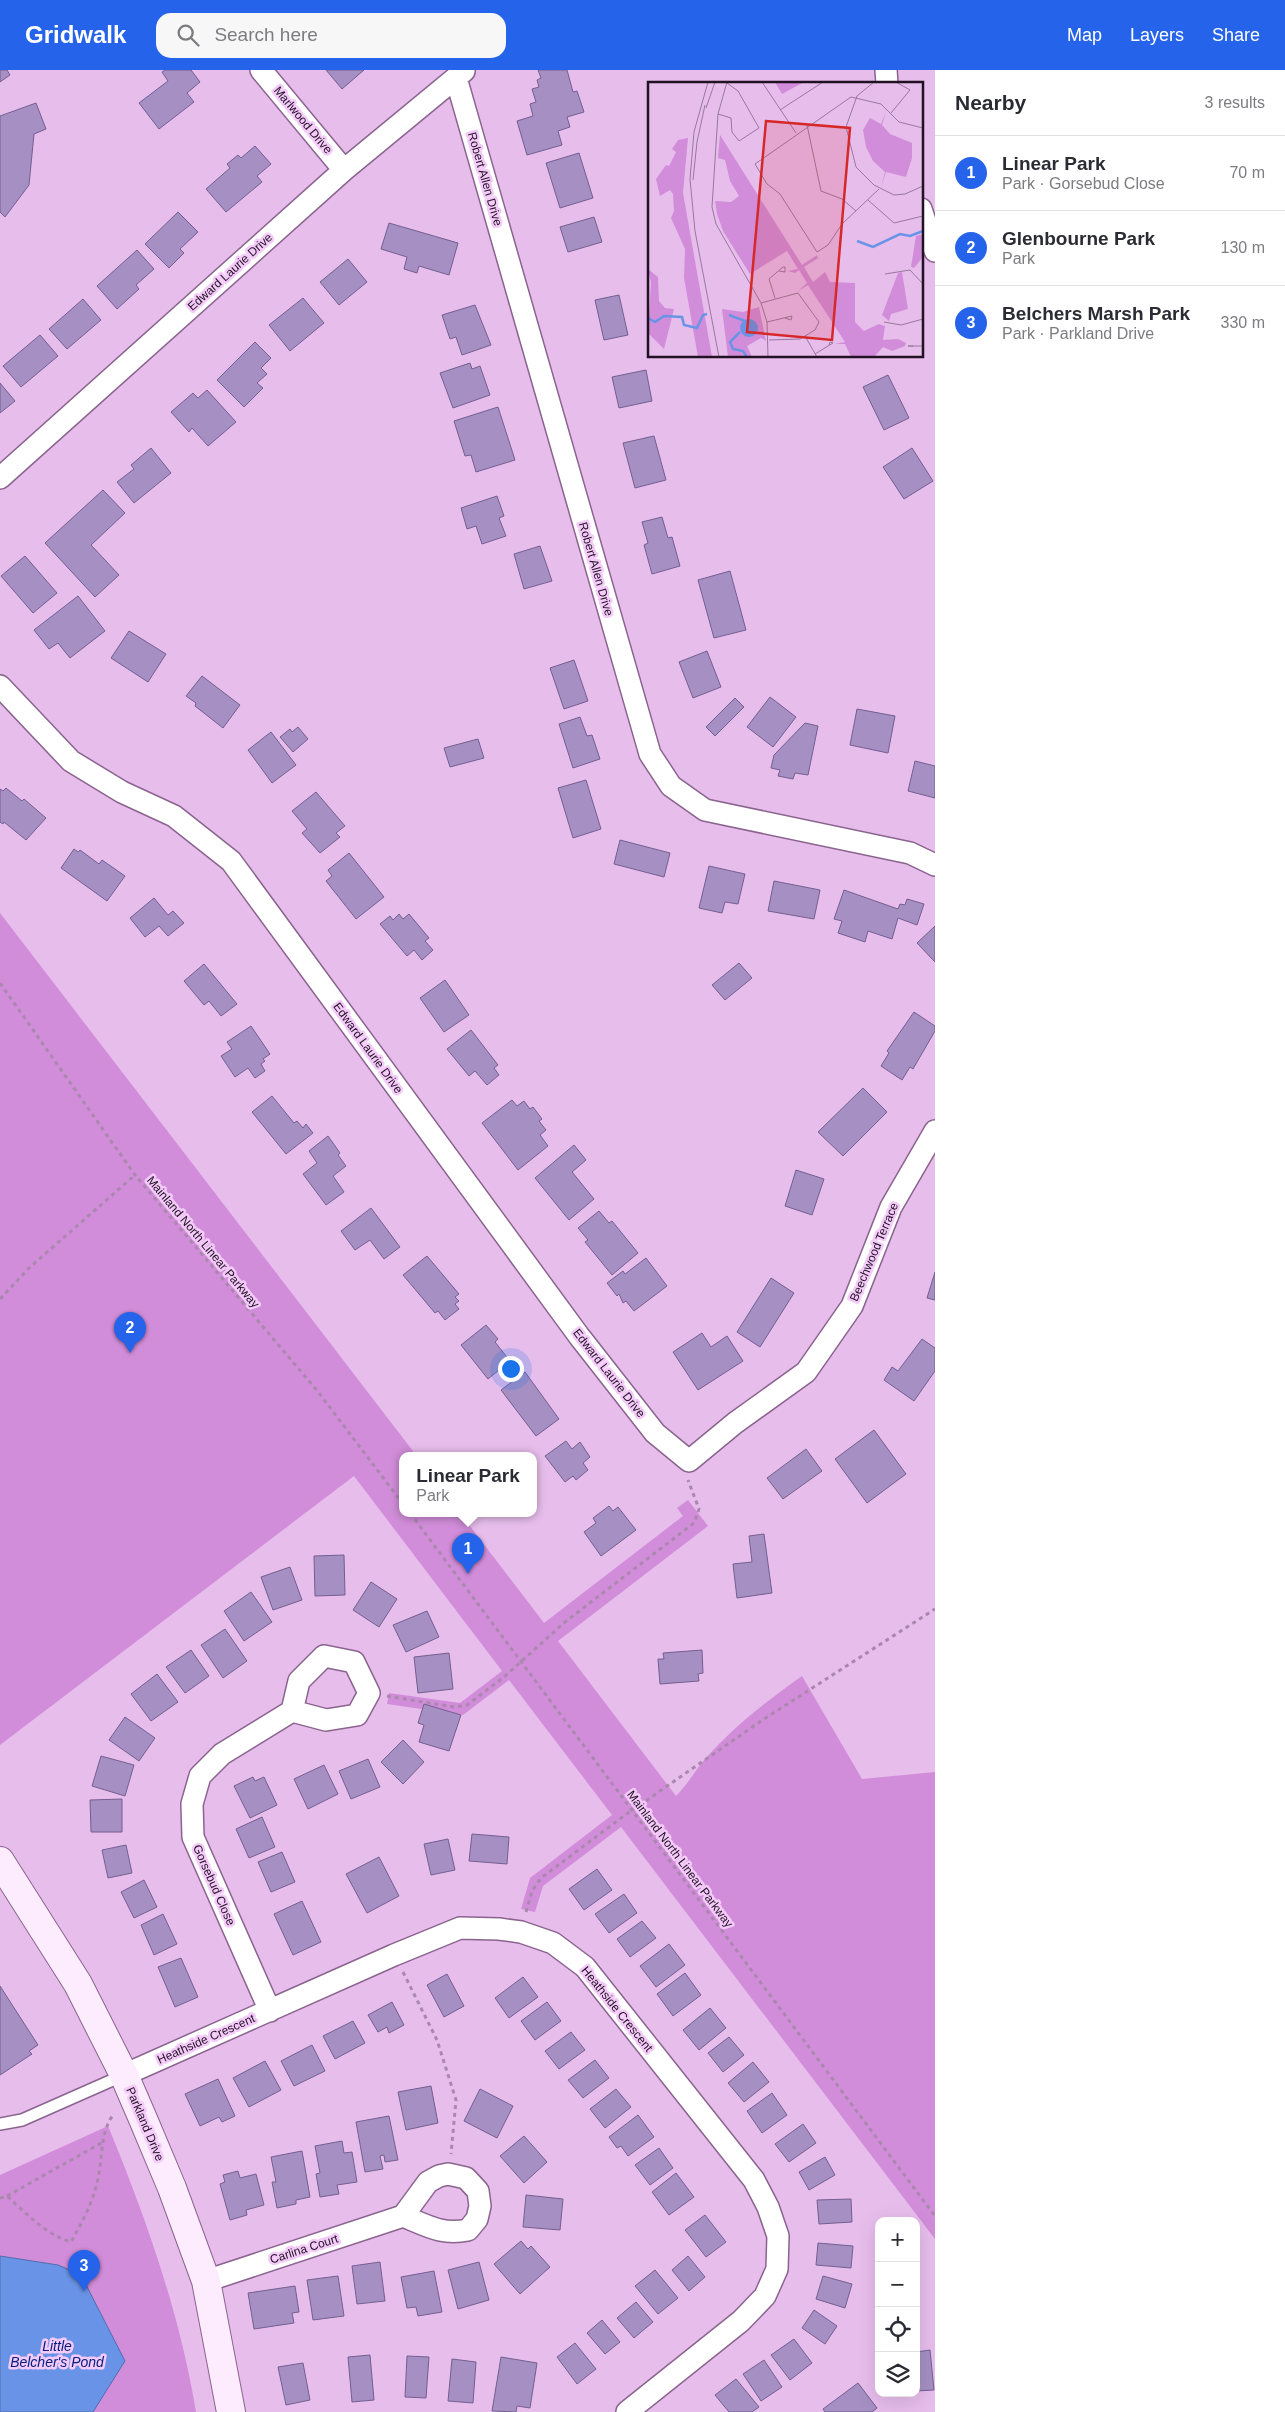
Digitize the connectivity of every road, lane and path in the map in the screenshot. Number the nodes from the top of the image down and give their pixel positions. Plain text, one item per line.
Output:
1 (261, 70) edge
2 (460, 74) edge
3 (344, 170) junction
4 (922, 212) edge
5 (935, 251) edge
6 (0, 478) edge
7 (0, 686) edge
8 (935, 865) edge
9 (0, 983) edge
10 (935, 1131) edge
11 (135, 1175) junction
12 (0, 1299) edge
13 (689, 1461) junction
14 (399, 1499) edge
15 (413, 1517) edge
16 (935, 1610) edge
17 (522, 1661) junction
18 (369, 1692) junction
19 (292, 1712) junction
20 (634, 1811) junction
21 (0, 1861) edge
22 (521, 1932) junction
23 (394, 1955) junction
24 (270, 2011) junction
25 (124, 2075) junction
26 (113, 2115) dead end
27 (0, 2124) edge
28 (103, 2142) junction
29 (448, 2174) junction
30 (7, 2196) junction
31 (0, 2198) edge
32 (403, 2216) junction
33 (935, 2216) edge
34 (206, 2281) junction
35 (637, 2409) edge
36 (231, 2412) edge

1 - 3 street, Marlwood Drive
2 - 3 street, Edward Laurie Drive
2 - 8 street, Robert Allen Drive
3 - 6 street, Edward Laurie Drive
4 - 5 street
7 - 13 street, Edward Laurie Drive
9 - 11 path, Mainland North Linear Parkway
10 - 13 street, Beechwood Terrace
11 - 12 path
11 - 14 path, Mainland North Linear Parkway
13 - 17 path
15 - 17 path, Mainland North Linear Parkway
16 - 20 path
17 - 18 path
17 - 20 path, Mainland North Linear Parkway
18 - 19 street
18 - 19 street
19 - 24 street, Gorsebud Close
20 - 22 path
20 - 33 path, Mainland North Linear Parkway
21 - 25 street, Parkland Drive
22 - 23 street, Heathside Crescent
22 - 35 street, Heathside Crescent
23 - 24 street, Heathside Crescent
23 - 29 path
24 - 25 street, Heathside Crescent
25 - 27 lane
25 - 34 street, Parkland Drive
26 - 28 path
28 - 30 path
28 - 30 path
29 - 32 street
29 - 32 street
30 - 31 path
32 - 34 street, Carlina Court
34 - 36 street, Parkland Drive

